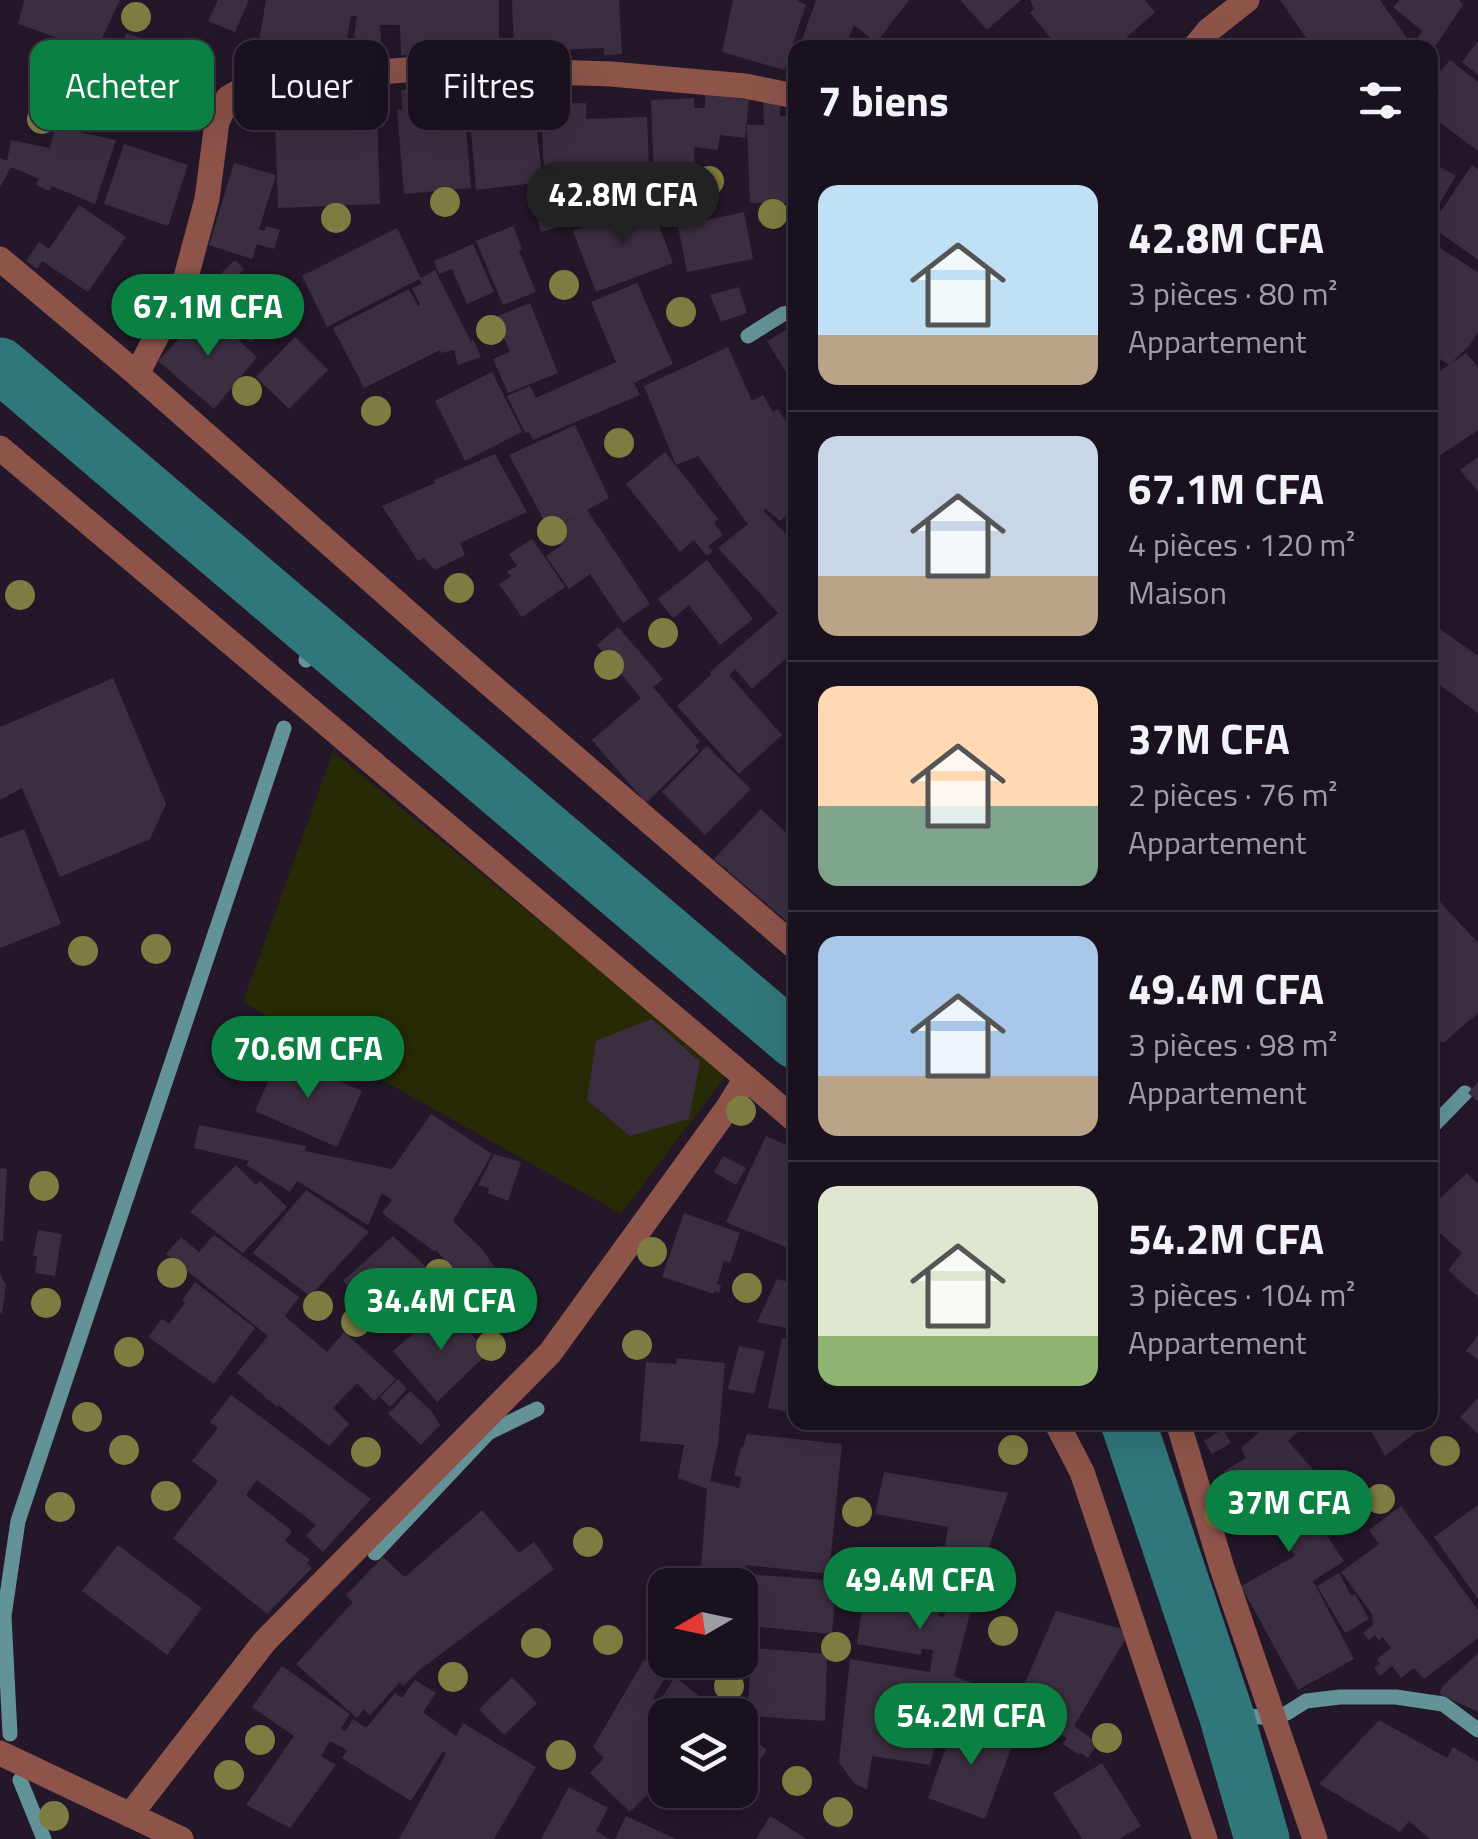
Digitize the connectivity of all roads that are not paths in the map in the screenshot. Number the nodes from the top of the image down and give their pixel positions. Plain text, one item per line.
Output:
1 (1247, 0) edge
2 (1201, 40) edge
3 (788, 95) edge
4 (0, 259) edge
5 (137, 374) junction
6 (0, 448) edge
7 (788, 941) edge
8 (746, 1078) junction
9 (788, 1114) edge
10 (1060, 1430) edge
11 (1180, 1430) edge
12 (0, 1753) edge
13 (130, 1815) junction
14 (181, 1839) edge
15 (1206, 1839) edge
16 (1314, 1839) edge

1 - 2 street
3 - 5 street
4 - 5 street
5 - 7 street
6 - 8 street
8 - 9 street
8 - 13 street
10 - 15 street
11 - 16 street
12 - 13 street
13 - 14 street

